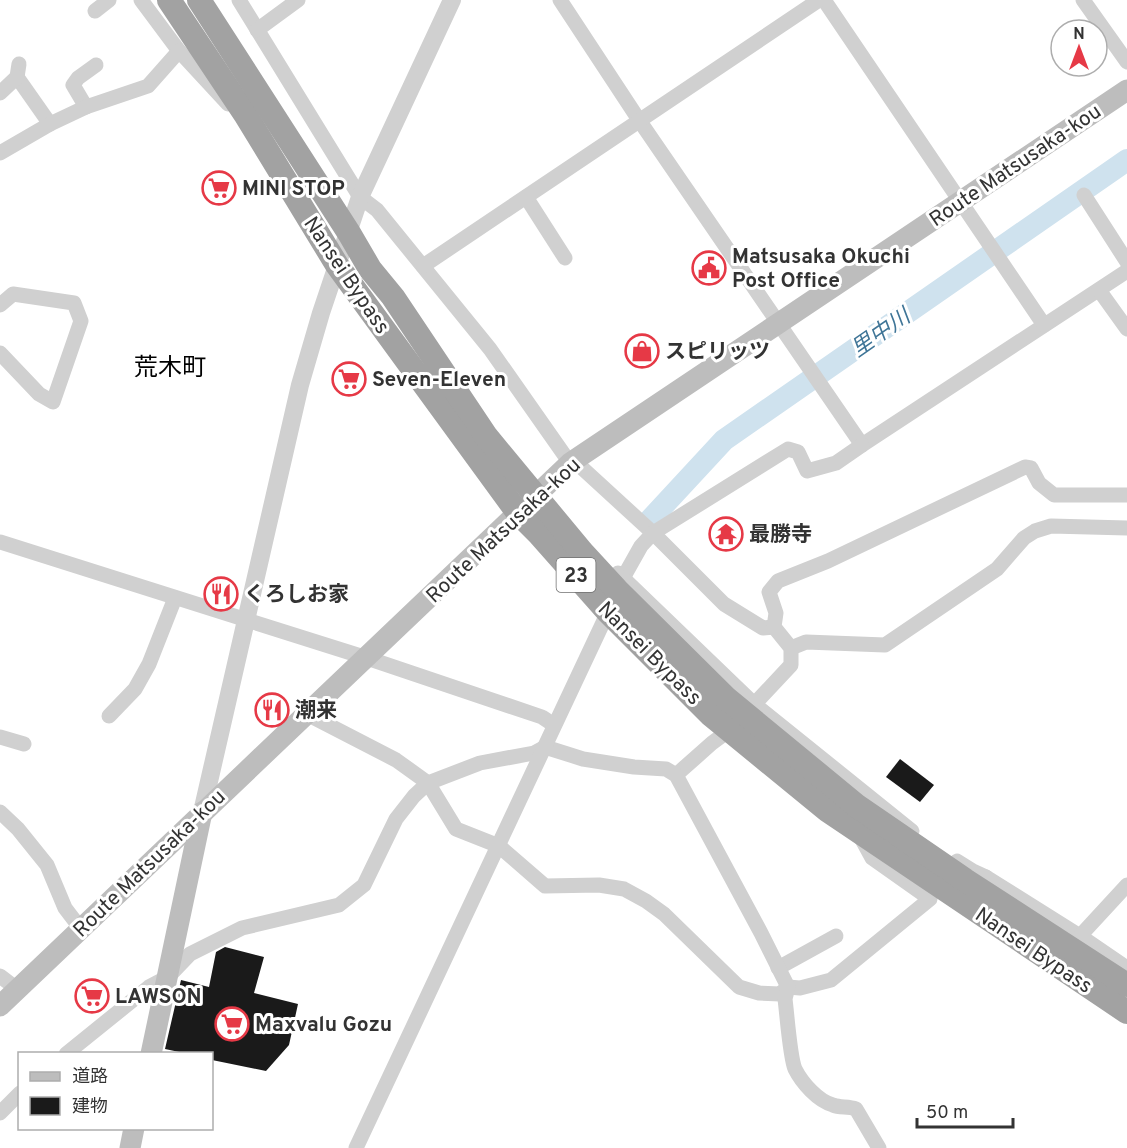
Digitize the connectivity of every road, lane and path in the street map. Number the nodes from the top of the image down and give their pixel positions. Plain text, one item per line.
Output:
1 (109, 0) edge
2 (141, 0) edge
3 (169, 0) edge
4 (199, 0) edge
5 (239, 0) edge
6 (298, 0) edge
7 (452, 0) edge
8 (560, 0) edge
9 (819, 0) edge
10 (824, 0) edge
11 (1083, 0) edge
12 (95, 12) dead end
13 (257, 30) junction
14 (179, 51) junction
15 (1127, 62) edge
16 (96, 65) dead end
17 (1127, 90) edge
18 (0, 93) edge
19 (86, 107) junction
20 (245, 114) junction
21 (639, 120) junction
22 (50, 124) junction
23 (0, 153) edge
24 (1084, 195) dead end
25 (360, 197) junction
26 (526, 197) junction
27 (961, 202) junction
28 (349, 232) junction
29 (565, 258) dead end
30 (1127, 262) edge
31 (337, 265) junction
32 (423, 266) junction
33 (1127, 271) edge
34 (1099, 290) junction
35 (0, 305) edge
36 (779, 324) junction
37 (1044, 325) junction
38 (1127, 329) edge
39 (0, 353) edge
40 (862, 445) junction
41 (570, 463) junction
42 (536, 495) junction
43 (1127, 495) edge
44 (518, 513) junction
45 (1127, 528) edge
46 (653, 533) junction
47 (0, 542) edge
48 (582, 552) junction
49 (623, 578) junction
50 (175, 598) junction
51 (608, 612) junction
52 (247, 621) junction
53 (774, 627) junction
54 (790, 648) junction
55 (367, 658) junction
56 (307, 714) junction
57 (109, 716) dead end
58 (743, 716) junction
59 (554, 725) junction
60 (0, 737) edge
61 (24, 744) dead end
62 (545, 747) junction
63 (676, 775) junction
64 (428, 783) junction
65 (0, 812) edge
66 (202, 812) junction
67 (857, 830) junction
68 (499, 846) junction
69 (975, 878) junction
70 (1127, 885) edge
71 (81, 928) junction
72 (836, 936) dead end
73 (1080, 936) junction
74 (778, 968) junction
75 (1127, 968) edge
76 (0, 976) edge
77 (168, 977) junction
78 (1127, 985) edge
79 (788, 987) junction
80 (17, 989) junction
81 (0, 1006) edge
82 (1127, 1012) edge
83 (67, 1052) edge
84 (151, 1052) edge
85 (18, 1095) edge
86 (0, 1113) edge
87 (134, 1130) edge
88 (130, 1148) edge
89 (356, 1148) edge
90 (879, 1148) edge

1 - 12 street
2 - 14 street
3 - 20 highway, Nansei Bypass / 23
4 - 28 highway, Nansei Bypass / 23
5 - 13 street
6 - 13 street
7 - 25 street
8 - 21 street
9 - 21 street
10 - 27 street
11 - 15 street
13 - 25 street
14 - 19 street
14 - 20 street
16 - 19 street
17 - 27 main road, Route Matsusaka-kou
18 - 22 street
19 - 22 street
20 - 31 highway, Nansei Bypass / 23
21 - 26 street
21 - 36 street
22 - 23 street
24 - 30 street
25 - 28 street
25 - 32 street
26 - 29 street
26 - 32 street
27 - 36 main road, Route Matsusaka-kou
27 - 37 street
28 - 31 street
28 - 42 highway, Nansei Bypass / 23
31 - 44 highway, Nansei Bypass / 23
31 - 52 street
32 - 41 street
33 - 34 street
34 - 37 street
34 - 38 street
35 - 39 street
36 - 40 street
36 - 41 main road, Route Matsusaka-kou
37 - 40 street
40 - 46 street
41 - 42 main road, Route Matsusaka-kou
41 - 46 street
42 - 44 main road, Route Matsusaka-kou
42 - 48 highway, Nansei Bypass / 23
43 - 53 street
44 - 51 highway, Nansei Bypass / 23
44 - 55 main road, Route Matsusaka-kou
45 - 54 street
46 - 49 street
46 - 53 street
47 - 50 street
48 - 49 street
48 - 58 highway, Nansei Bypass / 23
49 - 58 street
50 - 52 street
50 - 57 street
51 - 58 highway, Nansei Bypass / 23
51 - 59 street
52 - 55 street
52 - 66 street
53 - 54 street
54 - 58 street
55 - 56 main road, Route Matsusaka-kou
55 - 59 street
56 - 64 street
56 - 66 main road, Route Matsusaka-kou
58 - 63 street
58 - 67 highway, Nansei Bypass / 23
58 - 69 highway, Nansei Bypass / 23
59 - 62 street
60 - 61 street
62 - 63 street
62 - 64 street
62 - 68 street
63 - 74 street
64 - 68 street
64 - 77 street
65 - 71 street
66 - 71 main road, Route Matsusaka-kou
66 - 77 main road
67 - 79 street
67 - 82 highway, Nansei Bypass / 23
68 - 79 street
68 - 89 street
69 - 73 street
69 - 78 highway, Nansei Bypass / 23
70 - 73 street
71 - 80 main road, Route Matsusaka-kou
72 - 74 street
73 - 75 street
74 - 79 street
76 - 80 street
77 - 83 street
77 - 84 main road
79 - 90 street
80 - 81 main road, Route Matsusaka-kou
85 - 86 street
87 - 88 main road

